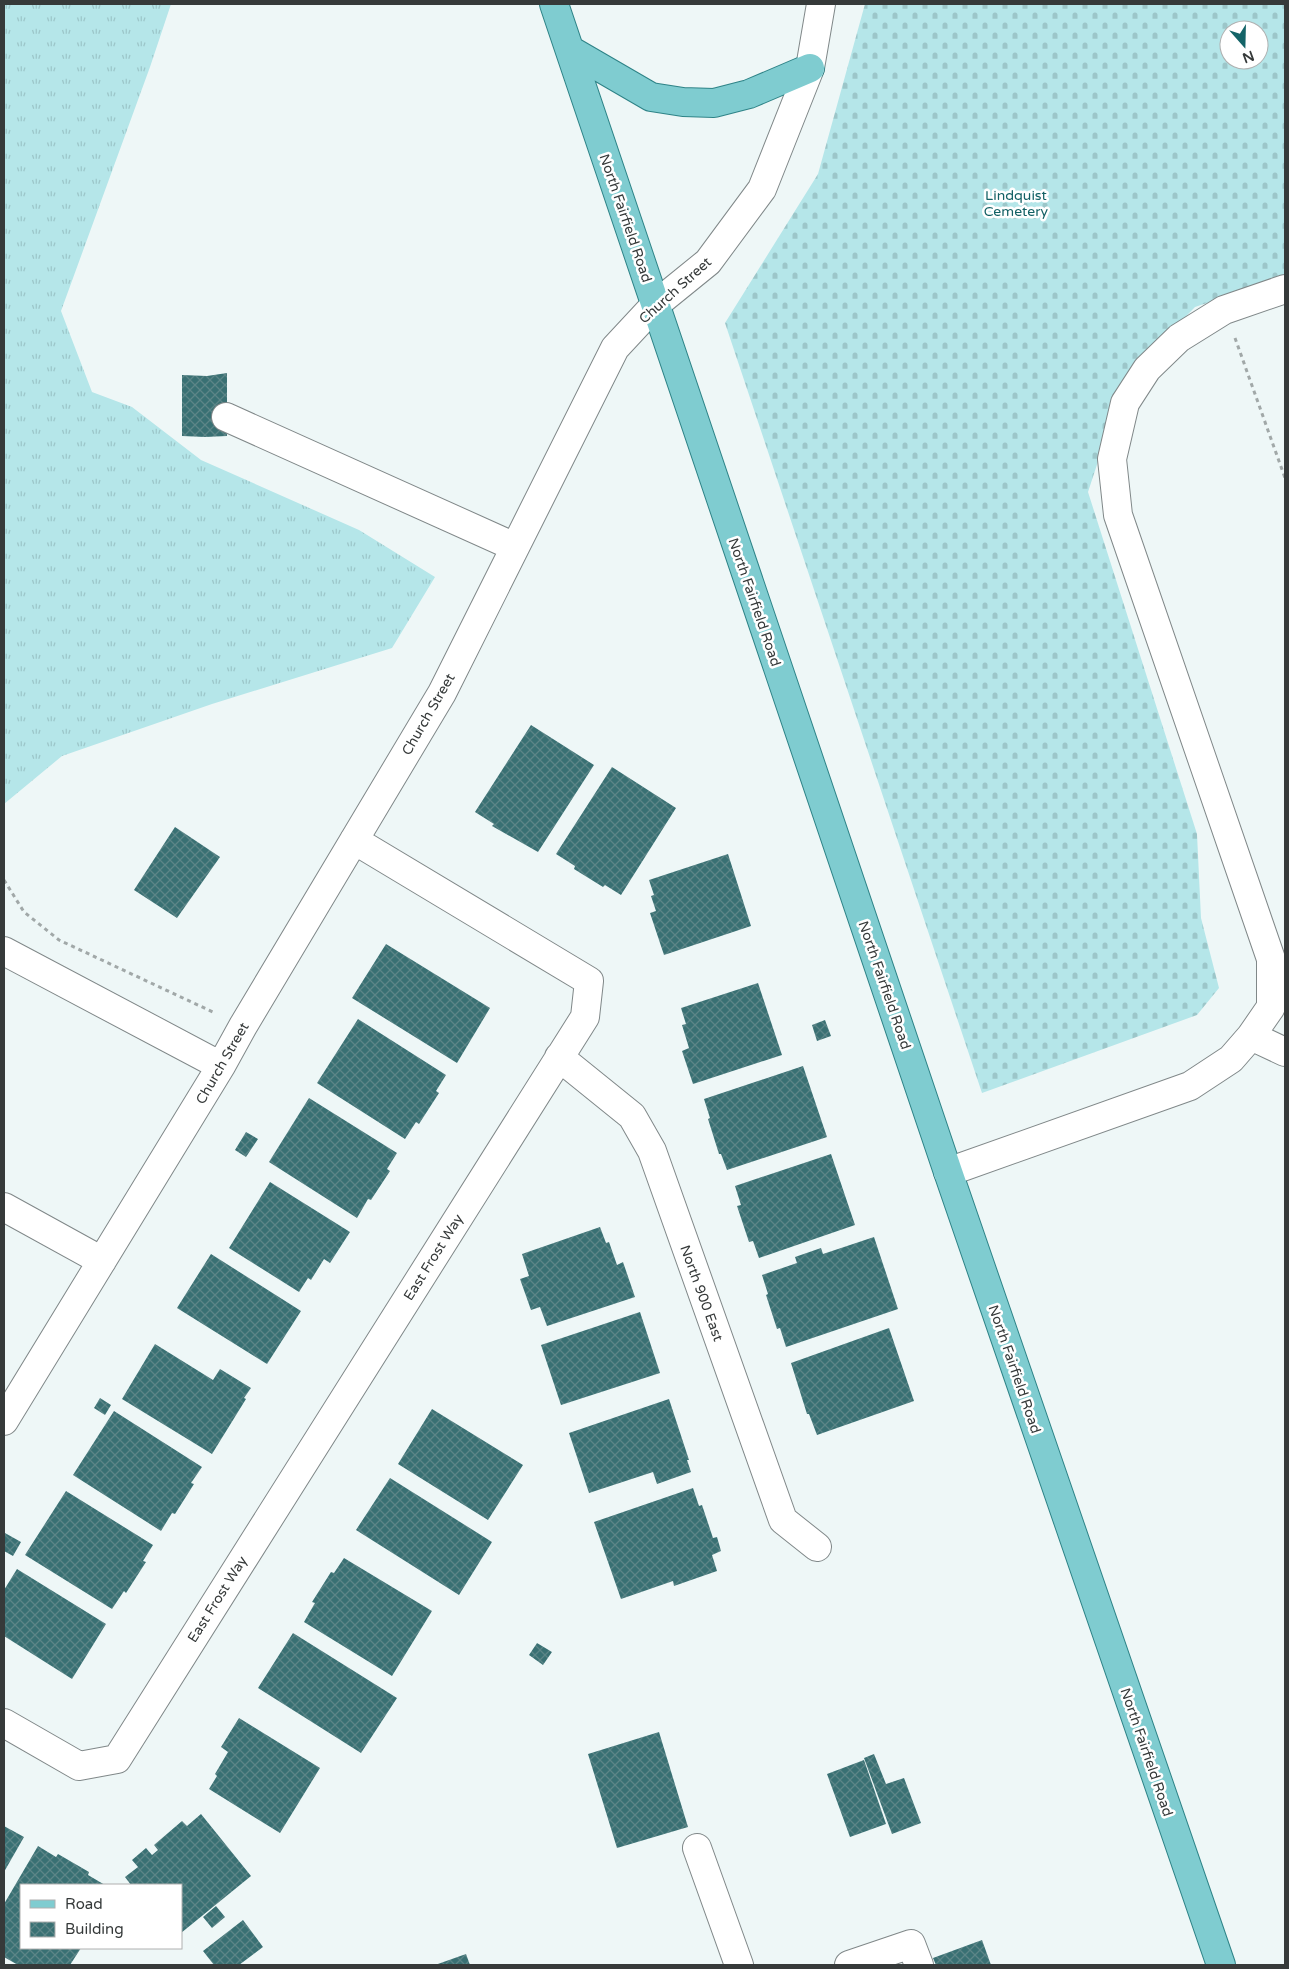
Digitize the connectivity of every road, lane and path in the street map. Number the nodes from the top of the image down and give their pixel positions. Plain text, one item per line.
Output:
1 (554, 4) edge
2 (821, 4) edge
3 (570, 50) junction
4 (810, 68) junction
5 (1285, 289) edge
6 (655, 305) junction
7 (1224, 310) junction
8 (226, 417) dead end
9 (1285, 478) edge
10 (515, 547) junction
11 (354, 840) junction
12 (4, 880) edge
13 (4, 950) edge
14 (243, 1026) junction
15 (1251, 1036) junction
16 (1285, 1052) edge
17 (559, 1057) junction
18 (221, 1066) junction
19 (948, 1172) junction
20 (4, 1207) edge
21 (102, 1261) junction
22 (4, 1421) edge
23 (817, 1547) dead end
24 (4, 1723) edge
25 (697, 1848) dead end
26 (740, 1965) edge
27 (849, 1965) edge
28 (919, 1965) edge
29 (1221, 1965) edge

1 - 3 main road, North Fairfield Road
2 - 4 street, Church Street
3 - 4 main road
3 - 6 main road, North Fairfield Road
4 - 6 street, Church Street
5 - 7 street
6 - 10 street, Church Street
6 - 19 main road, North Fairfield Road
7 - 9 path
7 - 15 street
8 - 10 street
10 - 11 street, Church Street
11 - 14 street, Church Street
11 - 17 street, East Frost Way
12 - 14 path
13 - 18 street
14 - 18 street, Church Street
15 - 16 street
15 - 19 street
17 - 23 street, North 900 East
17 - 24 street, East Frost Way
18 - 21 street, Church Street
19 - 29 main road, North Fairfield Road
20 - 21 street
21 - 22 street, Church Street
25 - 26 street
27 - 28 street

